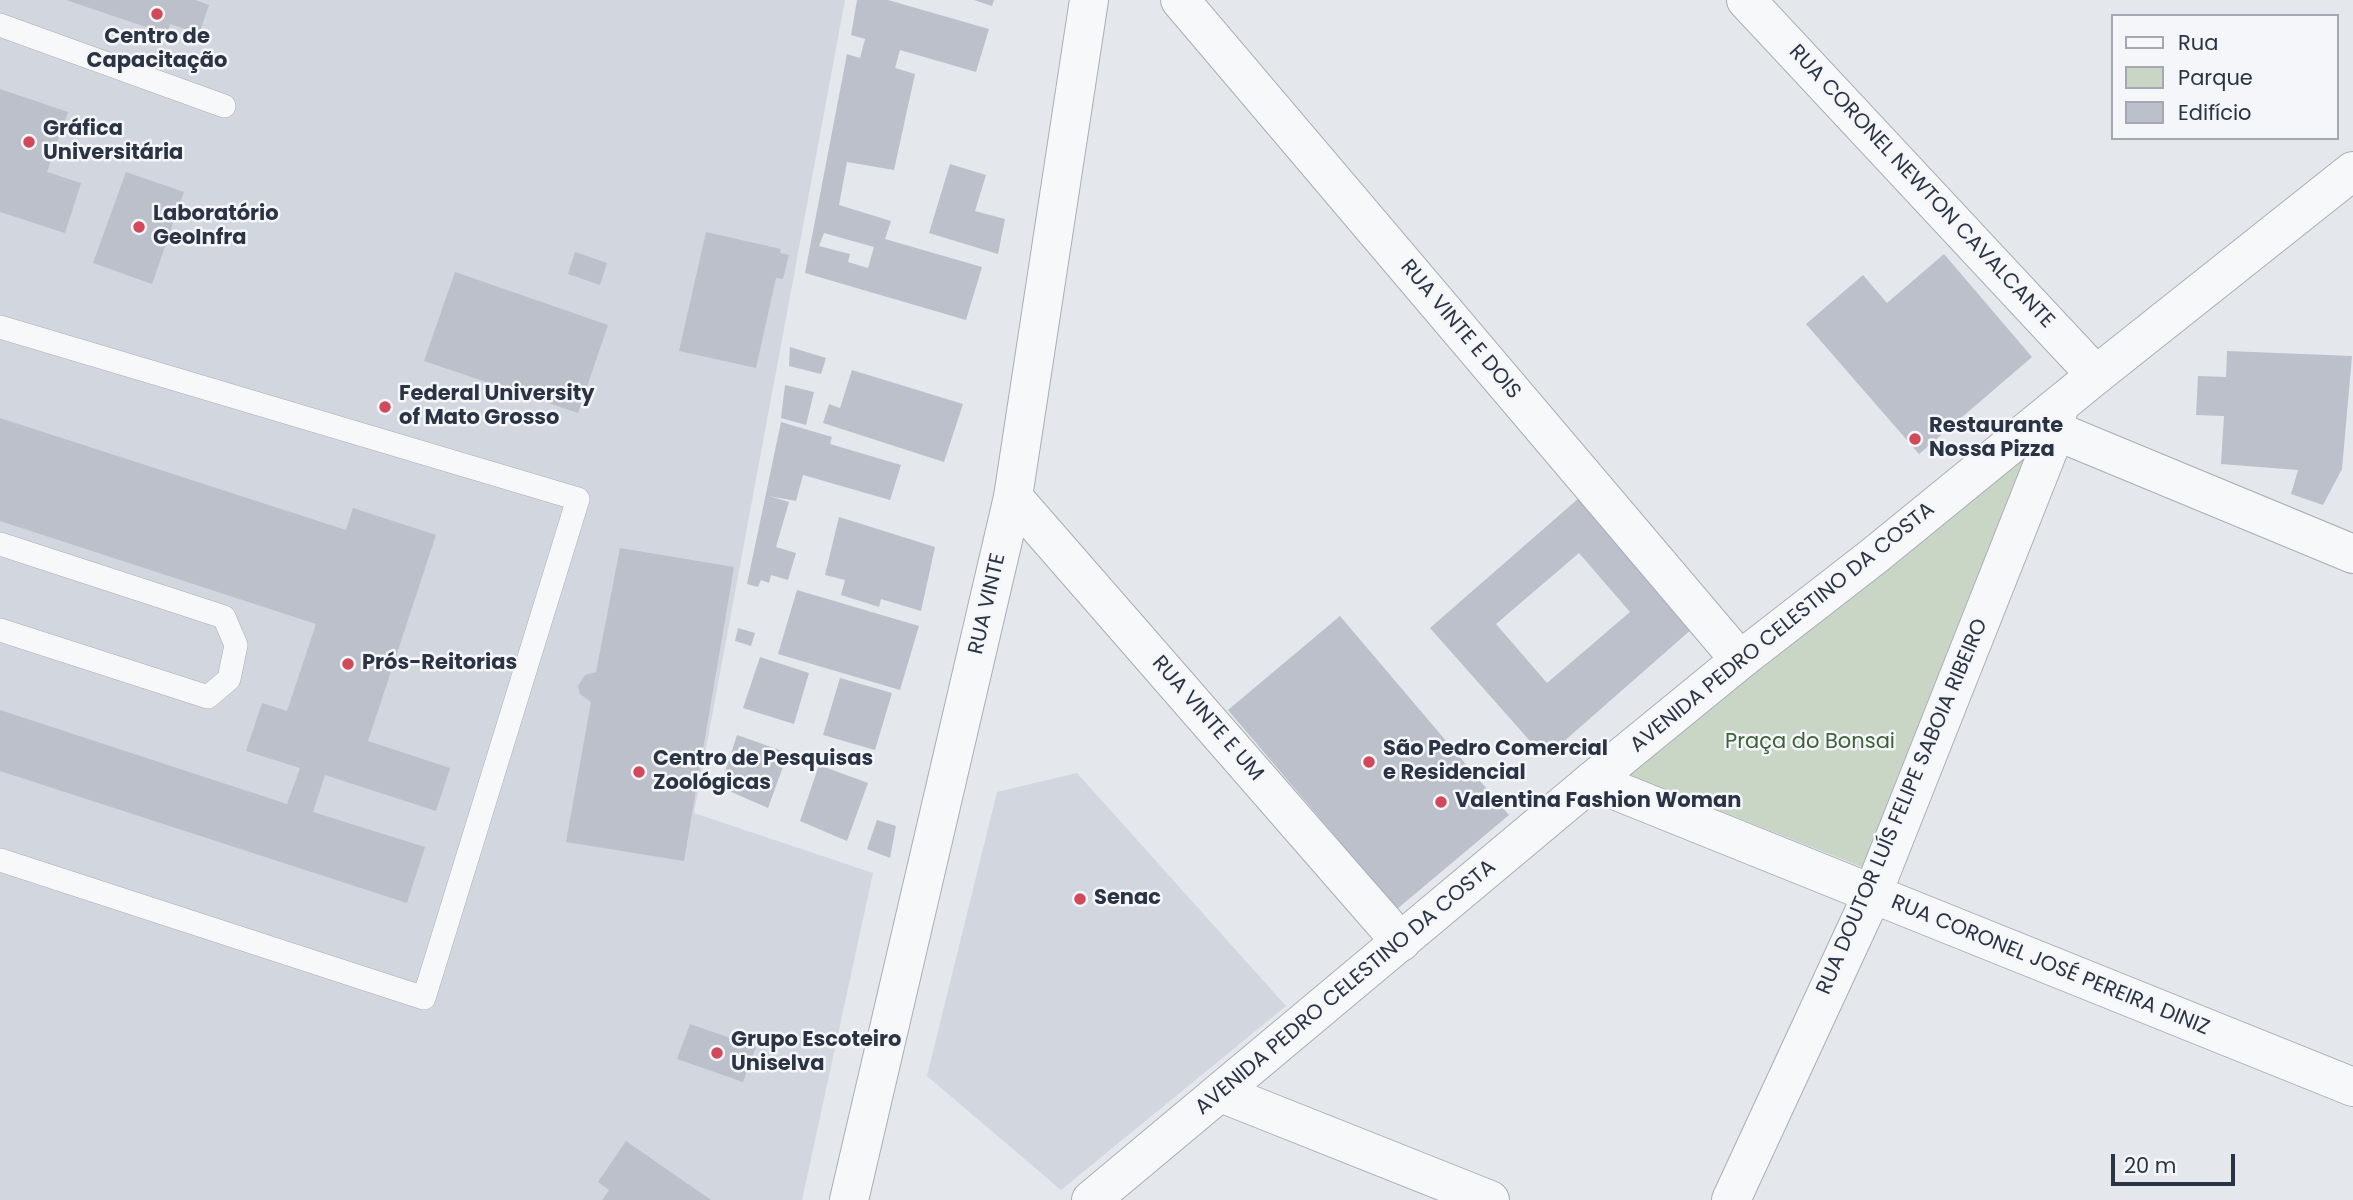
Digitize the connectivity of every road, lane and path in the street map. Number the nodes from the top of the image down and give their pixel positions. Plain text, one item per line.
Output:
1 (1089, 0) edge
2 (1180, 0) edge
3 (1746, 0) edge
4 (0, 25) edge
5 (223, 106) dead end
6 (2353, 171) edge
7 (0, 327) edge
8 (2096, 375) junction
9 (2057, 419) junction
10 (1013, 497) junction
11 (0, 544) edge
12 (2353, 555) edge
13 (0, 630) edge
14 (1740, 660) junction
15 (1592, 781) junction
16 (0, 860) edge
17 (1872, 895) junction
18 (1401, 942) junction
19 (2353, 1087) edge
20 (1221, 1093) junction
21 (849, 1200) edge
22 (1091, 1200) edge
23 (1490, 1200) edge
24 (1731, 1200) edge

1 - 10 street, RUA VINTE
2 - 14 street, RUA VINTE E DOIS
3 - 8 street, RUA CORONEL NEWTON CAVALCANTE
4 - 5 lane
6 - 8 street, AVENIDA PEDRO CELESTINO DA COSTA
7 - 16 lane
8 - 9 street, AVENIDA PEDRO CELESTINO DA COSTA
9 - 12 street
9 - 14 street, AVENIDA PEDRO CELESTINO DA COSTA
9 - 17 street, RUA DOUTOR LUÍS FELIPE SABOIA RIBEIRO
10 - 18 street, RUA VINTE E UM
10 - 21 street, RUA VINTE
11 - 13 lane
14 - 15 street, AVENIDA PEDRO CELESTINO DA COSTA
15 - 17 street, RUA CORONEL JOSÉ PEREIRA DINIZ
15 - 18 street, AVENIDA PEDRO CELESTINO DA COSTA
17 - 19 street, RUA CORONEL JOSÉ PEREIRA DINIZ
17 - 24 street, RUA DOUTOR LUÍS FELIPE SABOIA RIBEIRO
18 - 20 street, AVENIDA PEDRO CELESTINO DA COSTA
20 - 22 street, AVENIDA PEDRO CELESTINO DA COSTA
20 - 23 street

